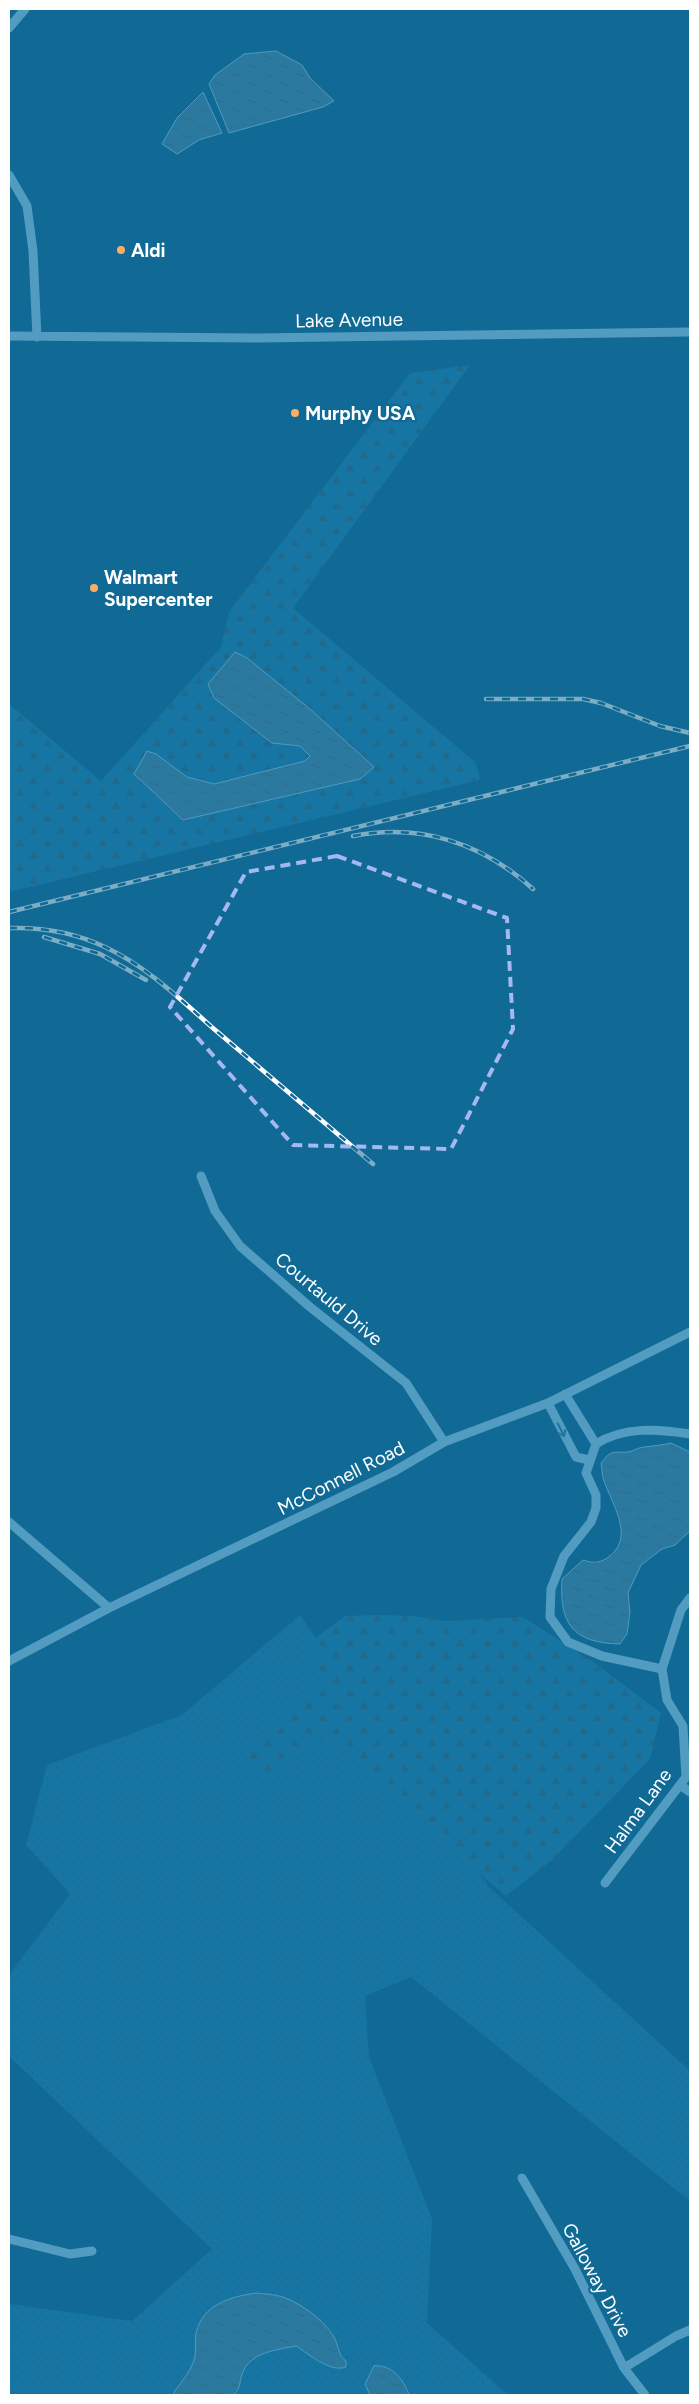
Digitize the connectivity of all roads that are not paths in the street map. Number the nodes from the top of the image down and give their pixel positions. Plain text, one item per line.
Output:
1 (25, 9) edge
2 (9, 28) edge
3 (9, 175) edge
4 (690, 332) edge
5 (9, 336) edge
6 (37, 336) junction
7 (201, 1176) dead end
8 (690, 1332) edge
9 (565, 1394) junction
10 (548, 1403) junction
11 (690, 1434) edge
12 (444, 1442) junction
13 (596, 1444) junction
14 (589, 1460) junction
15 (9, 1522) edge
16 (690, 1598) edge
17 (109, 1608) junction
18 (9, 1661) edge
19 (662, 1669) junction
20 (680, 1785) junction
21 (690, 1792) edge
22 (604, 1883) dead end
23 (522, 2178) dead end
24 (9, 2239) edge
25 (92, 2251) dead end
26 (690, 2330) edge
27 (624, 2368) junction
28 (645, 2395) edge

1 - 2 street
3 - 6 street
4 - 6 street, Lake Avenue
5 - 6 street, Lake Avenue
7 - 12 street, Courtauld Drive
8 - 9 street, McConnell Road
9 - 10 street, McConnell Road
9 - 13 street
10 - 12 street, McConnell Road
10 -> 14 street
11 - 13 street
12 - 17 street, McConnell Road
13 - 14 street
14 - 19 street
15 - 17 street
16 - 19 street
17 - 18 street, McConnell Road
19 - 20 street, Halma Lane
20 - 21 street
20 - 22 street, Halma Lane
23 - 27 street, Galloway Drive
24 - 25 street
26 - 27 street
27 - 28 street, Galloway Drive

